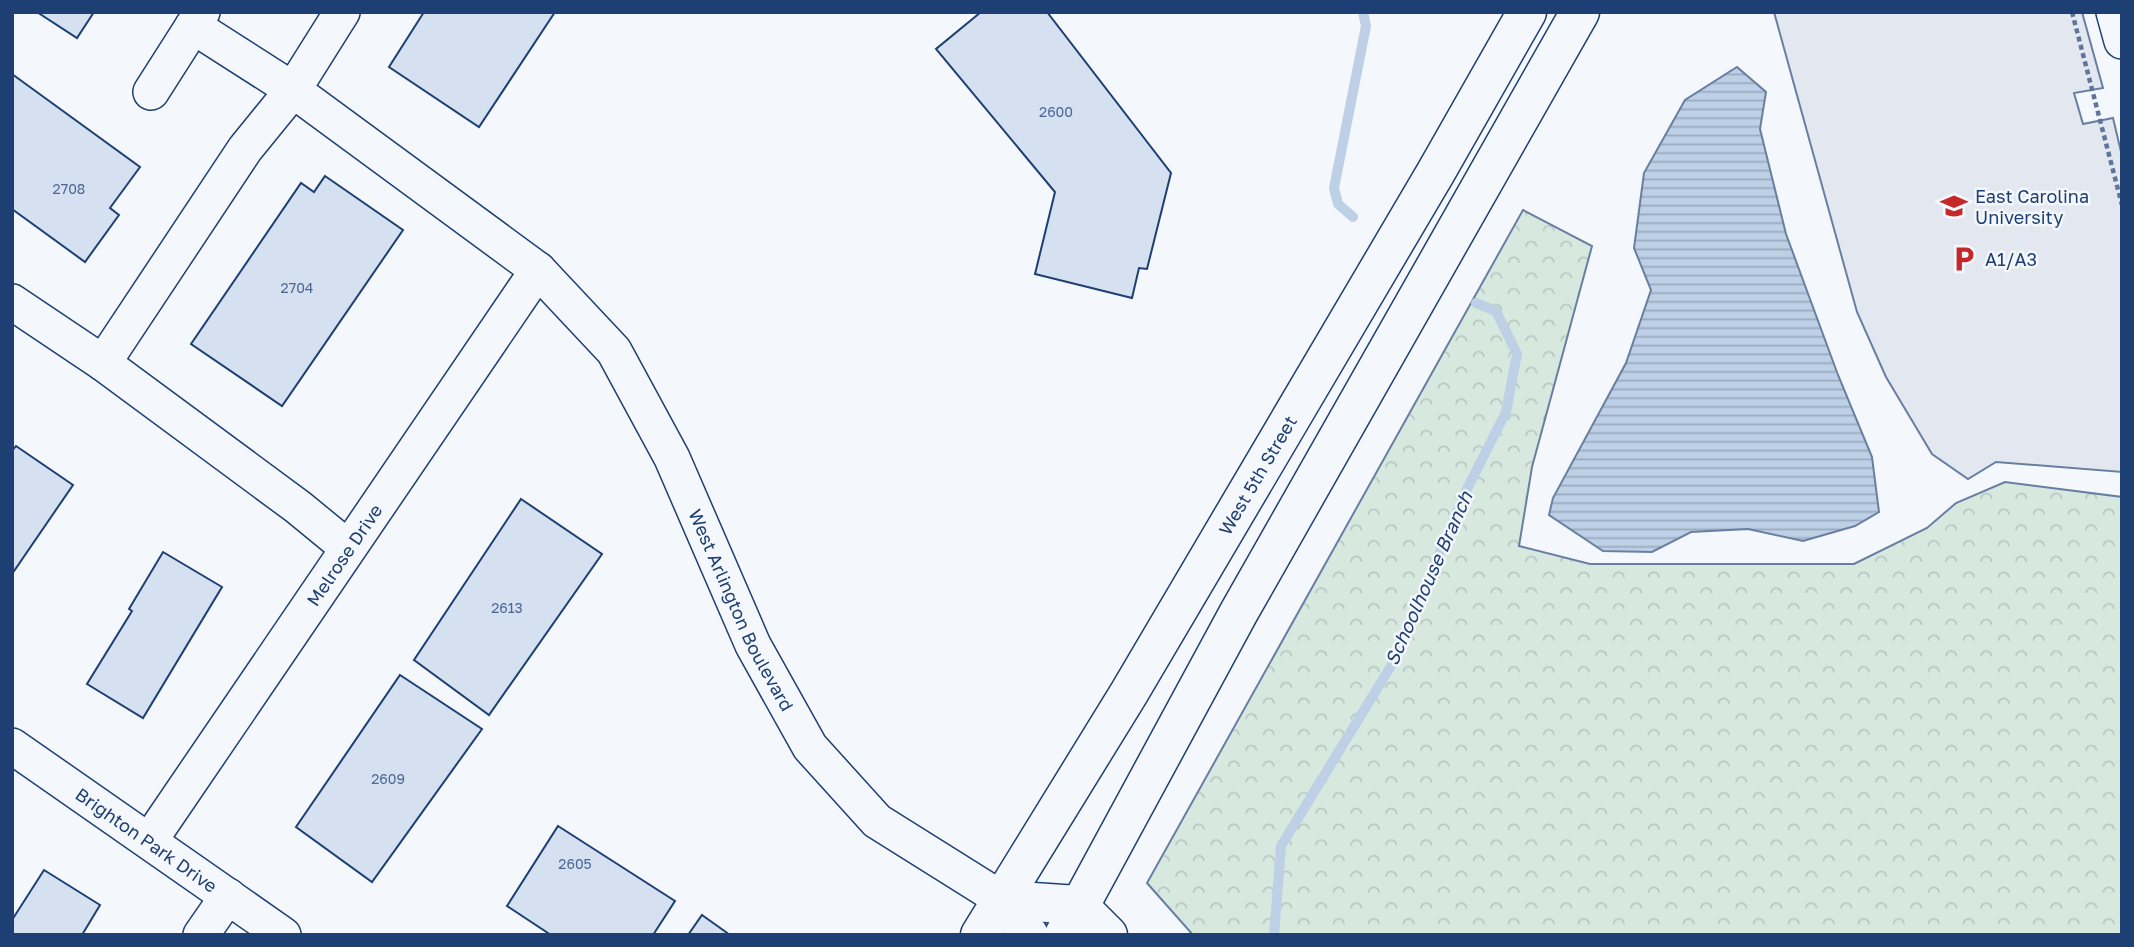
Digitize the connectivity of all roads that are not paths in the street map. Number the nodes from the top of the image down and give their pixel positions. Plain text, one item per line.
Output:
1 (342, 12) edge
2 (1527, 12) edge
3 (1580, 12) edge
4 (2114, 12) edge
5 (198, 19) edge
6 (2122, 41) edge
7 (293, 90) junction
8 (150, 92) dead end
9 (538, 270) junction
10 (12, 302) edge
11 (103, 363) junction
12 (348, 548) junction
13 (12, 746) edge
14 (150, 840) junction
15 (228, 896) junction
16 (1003, 900) junction
17 (1071, 920) edge
18 (201, 935) edge
19 (283, 935) edge
20 (980, 935) edge
21 (1030, 935) edge
22 (1108, 935) edge

1 - 7 street
2 - 16 main road, West 5th Street
3 - 17 main road
4 - 6 street
5 - 7 street, West Arlington Boulevard
5 - 8 street
7 - 9 street, West Arlington Boulevard
7 - 11 street
9 - 12 street, Melrose Drive
9 - 16 street, West Arlington Boulevard
10 - 11 street
11 - 12 street
12 - 14 street, Melrose Drive
13 - 14 street, Brighton Park Drive
14 - 15 street, Brighton Park Drive
15 - 18 street
15 - 19 street, Brighton Park Drive
16 - 17 main road, West Arlington Boulevard
16 - 20 main road, West 5th Street
16 - 21 main road, West Arlington Boulevard
17 - 22 main road

